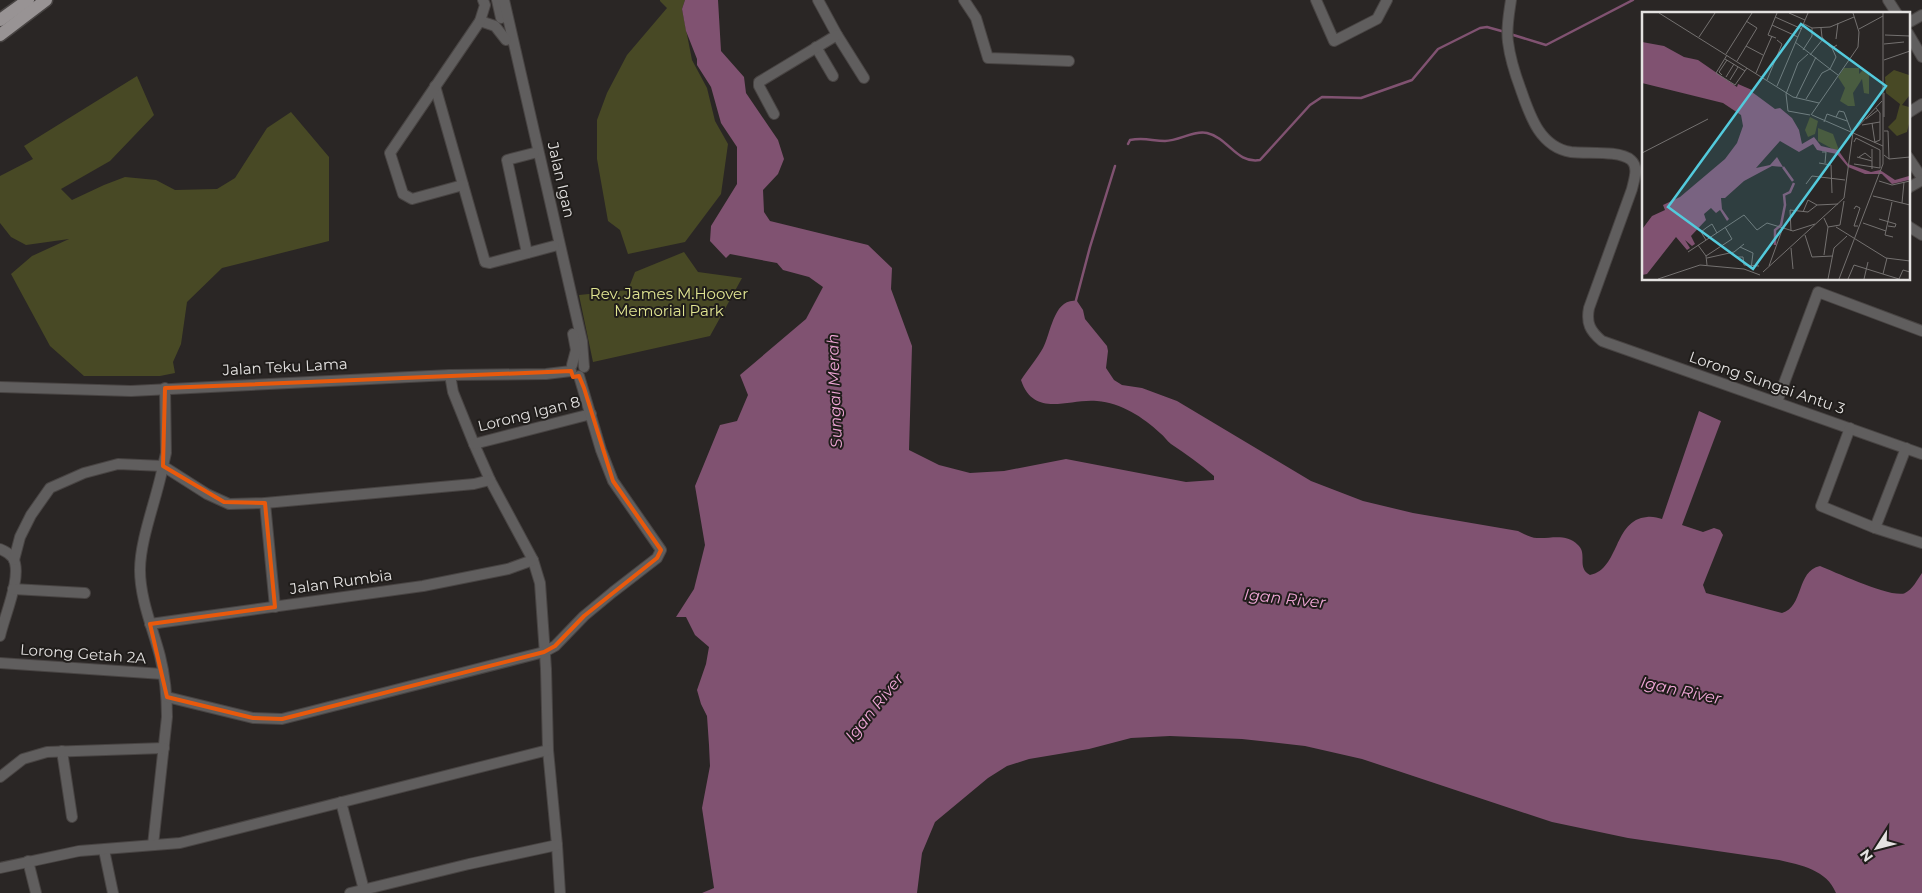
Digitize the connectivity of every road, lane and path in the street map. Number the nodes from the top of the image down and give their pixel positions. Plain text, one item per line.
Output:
1 (28, 0) edge
2 (46, 0) edge
3 (483, 0) edge
4 (493, 0) edge
5 (497, 0) edge
6 (504, 0) edge
7 (513, 0) edge
8 (818, 0) edge
9 (964, 0) edge
10 (1316, 0) edge
11 (1388, 0) edge
12 (1511, 0) edge
13 (1888, 0) edge
14 (1896, 12) edge
15 (1922, 15) edge
16 (0, 20) edge
17 (509, 20) junction
18 (480, 21) junction
19 (1910, 22) edge
20 (0, 35) edge
21 (836, 35) junction
22 (1910, 36) edge
23 (506, 40) junction
24 (816, 47) junction
25 (1922, 57) edge
26 (1069, 60) dead end
27 (834, 76) dead end
28 (864, 78) dead end
29 (435, 86) junction
30 (1922, 104) edge
31 (1910, 112) edge
32 (774, 114) dead end
33 (534, 153) junction
34 (1910, 161) edge
35 (1922, 179) edge
36 (463, 185) junction
37 (1910, 187) edge
38 (1910, 227) edge
39 (1922, 235) edge
40 (554, 246) junction
41 (527, 253) junction
42 (1922, 331) edge
43 (577, 370) junction
44 (450, 374) junction
45 (0, 387) edge
46 (165, 388) junction
47 (1777, 402) junction
48 (591, 414) junction
49 (1850, 428) junction
50 (474, 444) junction
51 (1906, 448) junction
52 (1922, 454) edge
53 (163, 466) junction
54 (490, 480) junction
55 (265, 503) junction
56 (1875, 528) junction
57 (1922, 543) edge
58 (0, 549) edge
59 (14, 560) junction
60 (533, 560) junction
61 (14, 589) junction
62 (85, 593) dead end
63 (275, 607) junction
64 (150, 624) junction
65 (1, 630) edge
66 (544, 652) junction
67 (0, 664) edge
68 (163, 674) junction
69 (168, 697) junction
70 (164, 748) junction
71 (548, 750) junction
72 (62, 751) junction
73 (0, 777) edge
74 (341, 802) junction
75 (72, 817) dead end
76 (153, 845) junction
77 (557, 845) junction
78 (104, 850) junction
79 (28, 861) junction
80 (0, 868) edge
81 (364, 890) junction
82 (36, 893) edge
83 (113, 893) edge
84 (350, 893) edge
85 (560, 893) edge

1 - 16 main road
2 - 20 main road
3 - 18 street
4 - 18 street
5 - 23 street, Jalan Igan
6 - 17 street, Jalan Igan
7 - 17 street
8 - 21 street
9 - 26 street
10 - 11 street
12 - 47 street, Lorong Sungai Antu 3
13 - 14 street
15 - 19 street
17 - 43 street, Jalan Igan
18 - 23 street
18 - 29 street
21 - 24 street
21 - 28 street
22 - 25 street
23 - 33 street, Jalan Igan
24 - 27 street
24 - 32 street
29 - 36 street
29 - 36 street
30 - 31 street
33 - 40 street, Jalan Igan
33 - 41 street
34 - 35 street
35 - 37 street
36 - 41 street
38 - 39 street
40 - 41 street
40 - 43 street, Jalan Igan
42 - 47 street
43 - 44 street, Jalan Teku Lama
43 - 48 street
44 - 46 street, Jalan Teku Lama
44 - 50 street
45 - 46 street, Jalan Teku Lama
46 - 53 street
47 - 49 street, Lorong Sungai Antu 3
48 - 50 street, Lorong Igan 8
48 - 66 street
49 - 51 street, Lorong Sungai Antu 3
49 - 56 street
50 - 54 street
51 - 52 street, Lorong Sungai Antu 3
51 - 56 street
53 - 55 street
53 - 59 street
53 - 64 street
54 - 55 street
54 - 60 street
55 - 63 street
56 - 57 street
58 - 59 street
59 - 61 street
60 - 63 street, Jalan Rumbia
60 - 66 street
61 - 62 street
61 - 65 street
63 - 64 street, Jalan Rumbia
64 - 68 street
66 - 69 street
66 - 71 street
67 - 68 street, Lorong Getah 2A
68 - 69 street
69 - 70 street
70 - 72 street
70 - 76 street
71 - 74 street
71 - 77 street
72 - 73 street
72 - 75 street
74 - 76 street
74 - 81 street
76 - 78 street
77 - 81 street
77 - 85 street
78 - 79 street
78 - 83 street
79 - 80 street
79 - 82 street
81 - 84 street

